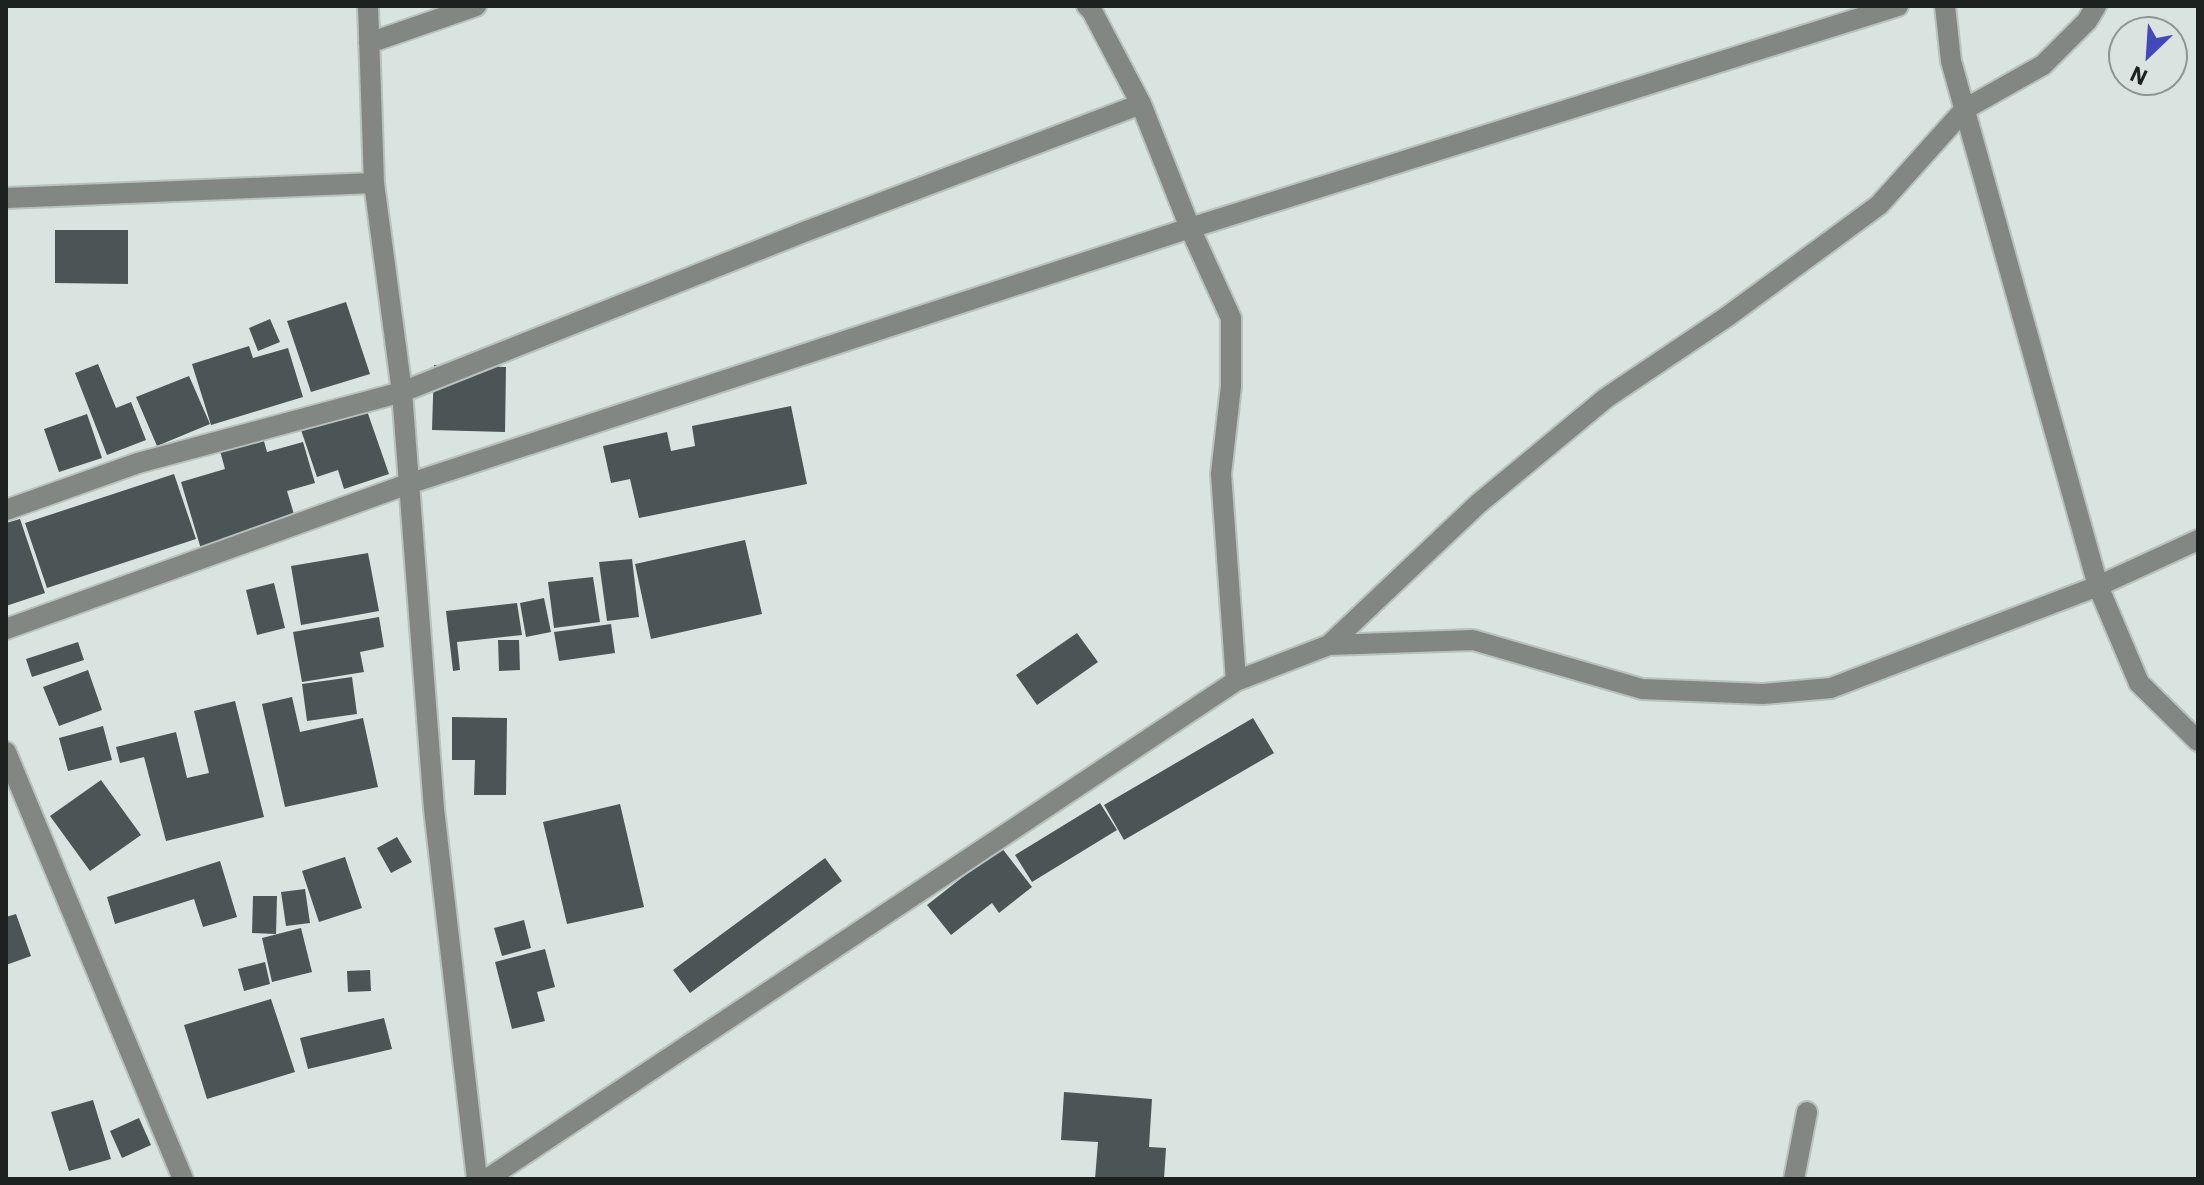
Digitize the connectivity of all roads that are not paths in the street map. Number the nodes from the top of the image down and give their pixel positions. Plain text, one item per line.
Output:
1 (368, 6) edge
2 (476, 6) edge
3 (1087, 6) edge
4 (1898, 6) edge
5 (1945, 6) edge
6 (2096, 6) edge
7 (369, 43) junction
8 (1141, 104) junction
9 (1965, 109) junction
10 (374, 183) junction
11 (6, 198) edge
12 (1190, 228) junction
13 (402, 392) junction
14 (408, 484) junction
15 (6, 510) edge
16 (2198, 540) edge
17 (2098, 586) junction
18 (6, 629) edge
19 (1329, 645) junction
20 (1236, 681) junction
21 (2198, 741) edge
22 (6, 752) edge
23 (1807, 1112) dead end
24 (183, 1179) edge
25 (477, 1179) edge
26 (487, 1179) edge
27 (1794, 1179) edge

1 - 7 street
2 - 7 street
3 - 8 street
4 - 12 street
5 - 9 street
6 - 9 street
7 - 10 street
8 - 12 street
8 - 13 street
9 - 17 street
9 - 19 street
10 - 11 street
10 - 13 street
12 - 14 street
12 - 20 street
13 - 14 street
13 - 15 street
14 - 18 street
14 - 25 street
16 - 17 street
17 - 19 street
17 - 21 street
19 - 20 street
20 - 26 street
22 - 24 street
23 - 27 street

